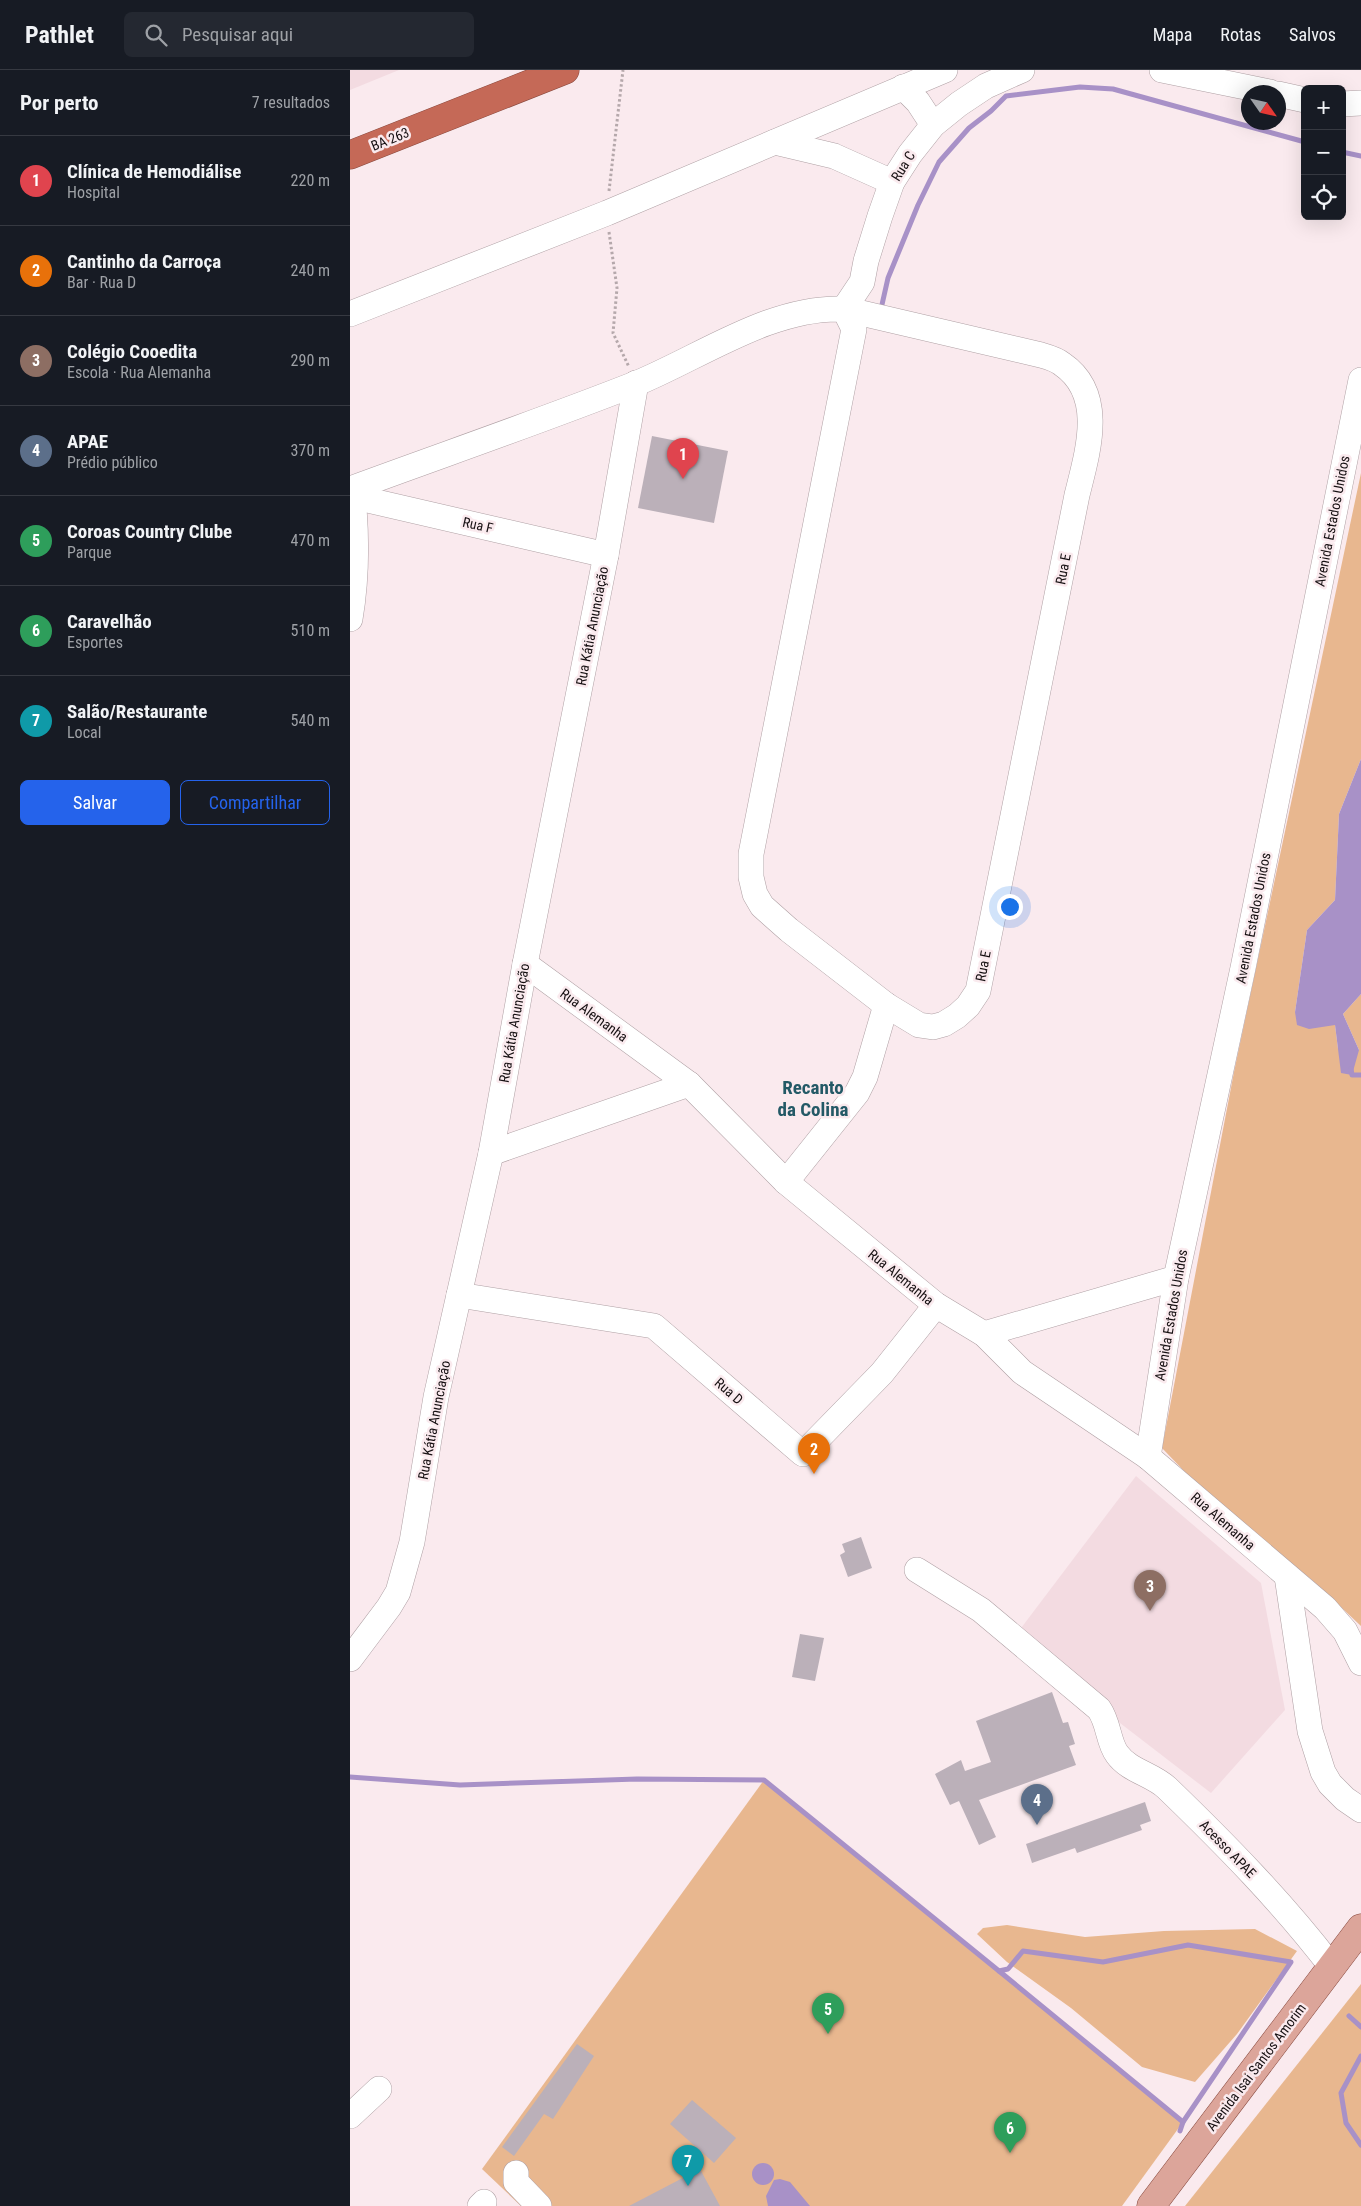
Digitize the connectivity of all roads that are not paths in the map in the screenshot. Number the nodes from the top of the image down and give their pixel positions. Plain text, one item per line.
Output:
1 (565, 70) edge
2 (945, 70) edge
3 (1022, 70) edge
4 (1162, 70) edge
5 (1241, 86) edge
6 (903, 87) junction
7 (1286, 96) edge
8 (1301, 99) edge
9 (1361, 103) edge
10 (1346, 104) edge
11 (830, 118) junction
12 (933, 125) junction
13 (775, 142) junction
14 (350, 155) edge
15 (834, 156) junction
16 (892, 182) junction
17 (844, 309) junction
18 (350, 314) edge
19 (1361, 380) edge
20 (636, 383) junction
21 (351, 494) edge
22 (606, 555) junction
23 (350, 619) edge
24 (525, 964) junction
25 (886, 1005) junction
26 (689, 1084) junction
27 (491, 1153) junction
28 (786, 1182) junction
29 (1176, 1278) junction
30 (459, 1295) junction
31 (936, 1305) junction
32 (984, 1334) junction
33 (1148, 1457) junction
34 (917, 1570) dead end
35 (1287, 1576) junction
36 (358, 1636) edge
37 (350, 1659) edge
38 (1361, 1662) edge
39 (1361, 1810) edge
40 (1361, 1928) edge
41 (1331, 1966) junction
42 (379, 2089) dead end
43 (350, 2116) edge
44 (516, 2173) dead end
45 (539, 2206) edge
46 (1151, 2206) edge

1 - 14 highway, BA 263
2 - 6 street
3 - 12 street, Rua C
4 - 5 street
6 - 11 street
6 - 12 street
7 - 8 street
9 - 10 street
11 - 13 street
11 - 15 street
12 - 16 street, Rua C
13 - 15 street
13 - 18 street
15 - 16 street
16 - 17 street, Rua C
17 - 20 street
17 - 25 street, Rua E
17 - 25 street, Rua E
19 - 29 street, Avenida Estados Unidos
20 - 21 street
20 - 22 street, Rua Kátia Anunciação
21 - 22 street, Rua F
21 - 23 street
22 - 24 street, Rua Kátia Anunciação
24 - 26 street, Rua Alemanha
24 - 27 street, Rua Kátia Anunciação
25 - 28 street
26 - 27 street
26 - 28 street, Rua Alemanha
27 - 30 street, Rua Kátia Anunciação
28 - 31 street, Rua Alemanha
29 - 32 street
29 - 33 street, Avenida Estados Unidos
30 - 31 street, Rua D
30 - 36 street, Rua Kátia Anunciação
31 - 32 street, Rua Alemanha
32 - 33 street, Rua Alemanha
33 - 35 street, Rua Alemanha
34 - 41 street, Acesso APAE
35 - 38 street, Rua Alemanha
35 - 39 street
36 - 37 street, Rua Kátia Anunciação
40 - 41 main road, Avenida Isai Santos Amorim
41 - 46 main road, Avenida Isai Santos Amorim
42 - 43 street
44 - 45 street

